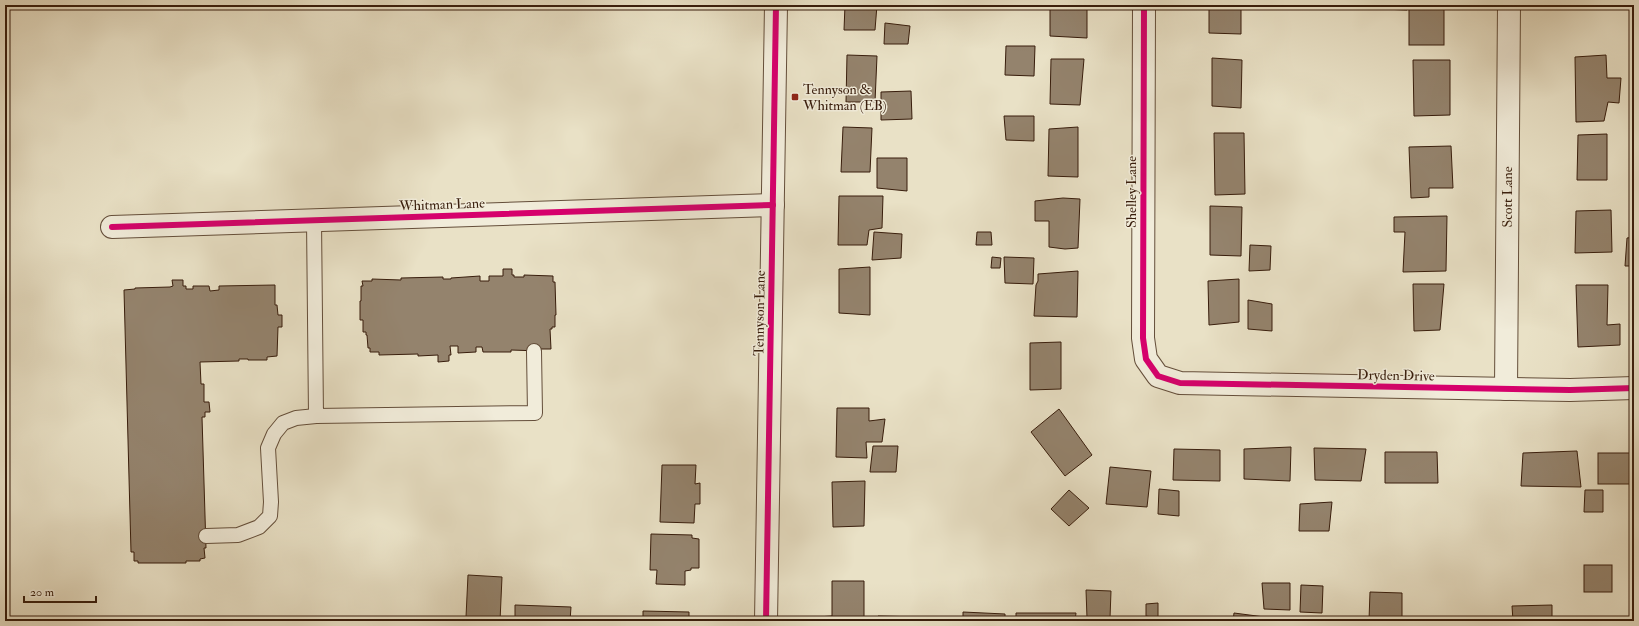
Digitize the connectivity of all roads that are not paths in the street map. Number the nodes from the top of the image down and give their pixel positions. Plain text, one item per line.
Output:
1 (776, 5) edge
2 (1144, 5) edge
3 (1509, 5) edge
4 (773, 205) junction
5 (314, 220) junction
6 (112, 227) dead end
7 (534, 351) dead end
8 (1158, 376) joint
9 (1634, 388) edge
10 (1506, 389) junction
11 (316, 416) junction
12 (206, 536) dead end
13 (766, 621) edge

1 - 4 street, Tennyson Lane
2 - 8 street, Shelley Lane
3 - 10 street, Scott Lane
4 - 5 street, Whitman Lane
4 - 13 street, Tennyson Lane
5 - 6 street, Whitman Lane
5 - 11 lane
7 - 11 lane
8 - 10 street, Dryden Drive
9 - 10 street, Dryden Drive
11 - 12 lane

